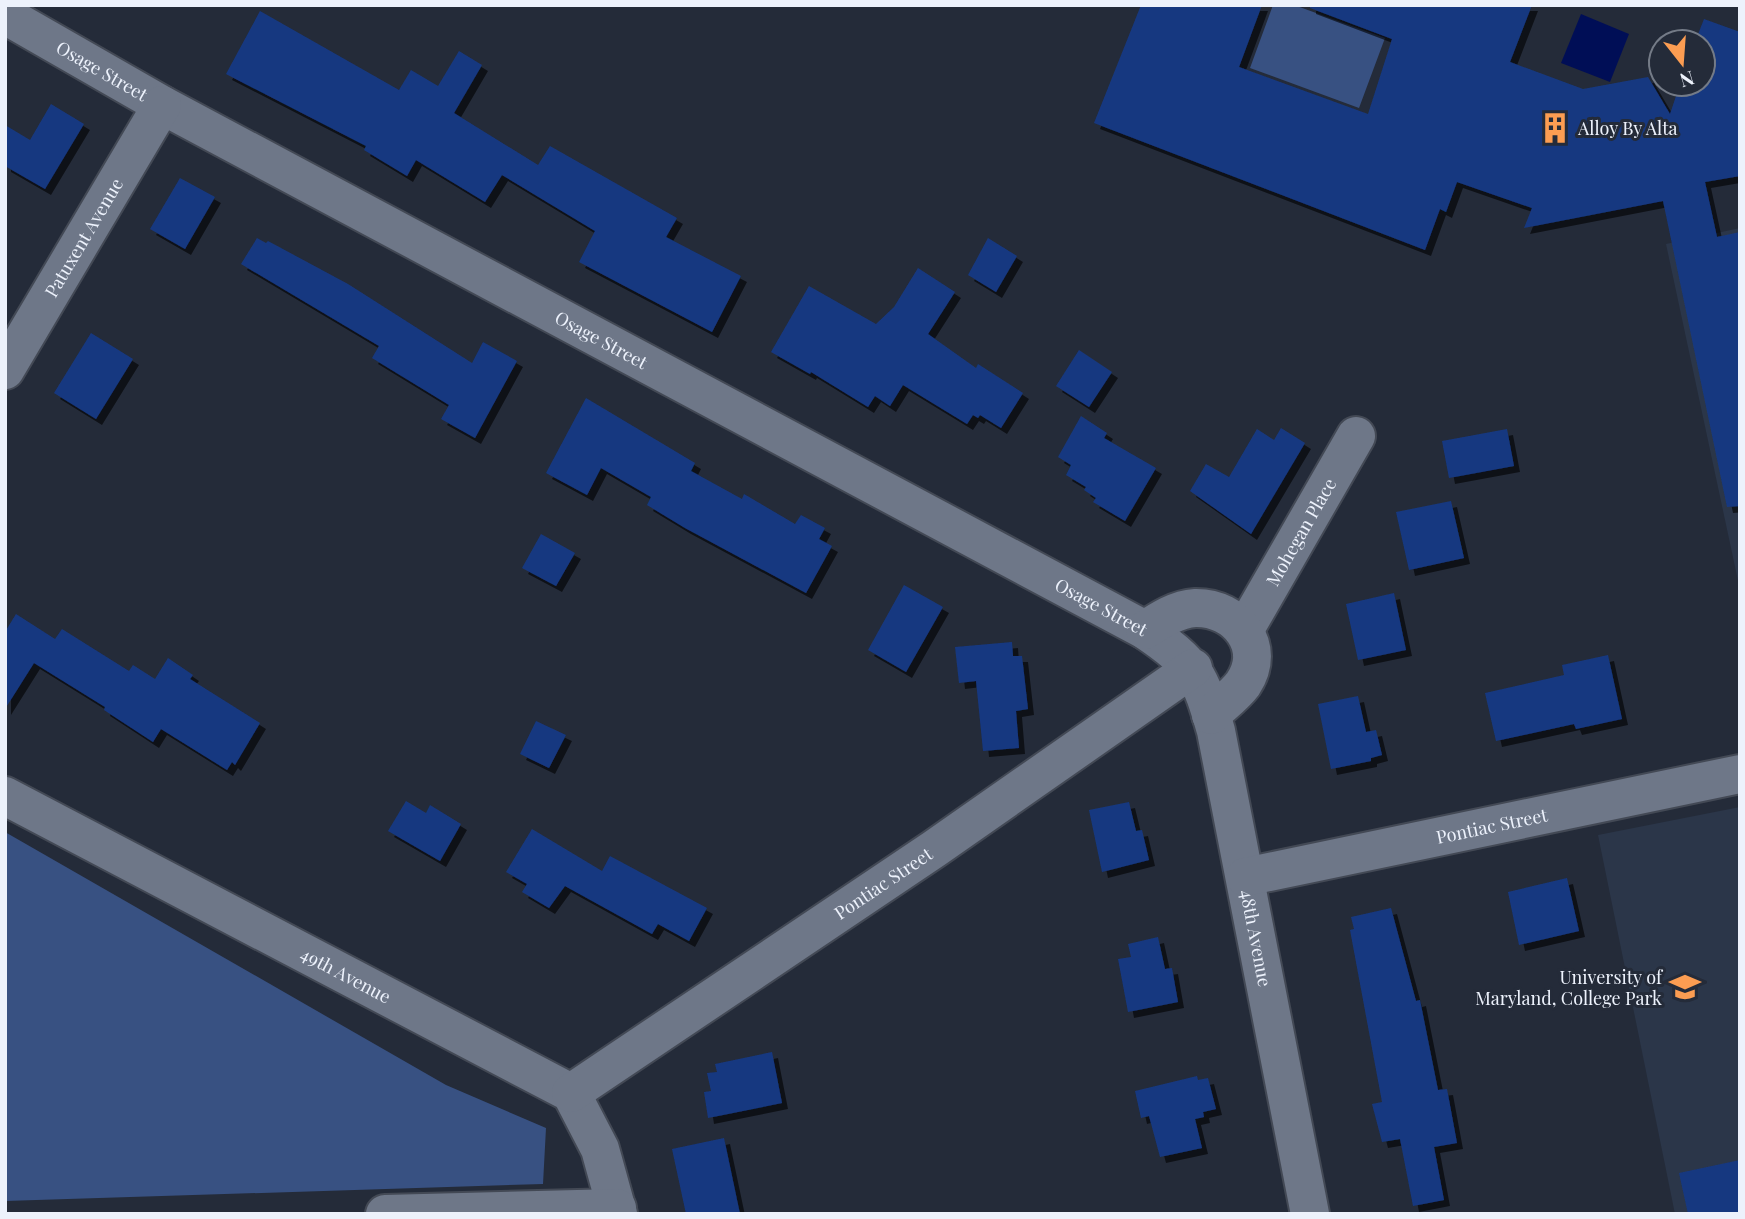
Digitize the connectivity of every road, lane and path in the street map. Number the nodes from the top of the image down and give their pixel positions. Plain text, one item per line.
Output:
1 (5, 15) edge
2 (162, 105) junction
3 (5, 370) edge
4 (1356, 436) dead end
5 (1245, 629) junction
6 (1146, 630) junction
7 (1193, 668) junction
8 (1211, 715) junction
9 (1740, 774) edge
10 (5, 796) edge
11 (1245, 877) junction
12 (571, 1093) junction
13 (617, 1211) edge
14 (384, 1214) edge
15 (1310, 1214) edge

1 - 2 street, Osage Street
2 - 3 street, Patuxent Avenue
2 - 6 street, Osage Street
4 - 5 street, Mohegan Place
5 - 6 street
5 - 8 street
6 - 7 street, Osage Street
7 - 8 street, 48th Avenue
7 - 12 street, Pontiac Street
8 - 11 street, 48th Avenue
9 - 11 street, Pontiac Street
10 - 12 street, 49th Avenue
11 - 15 street, 48th Avenue
12 - 13 street
13 - 14 street

